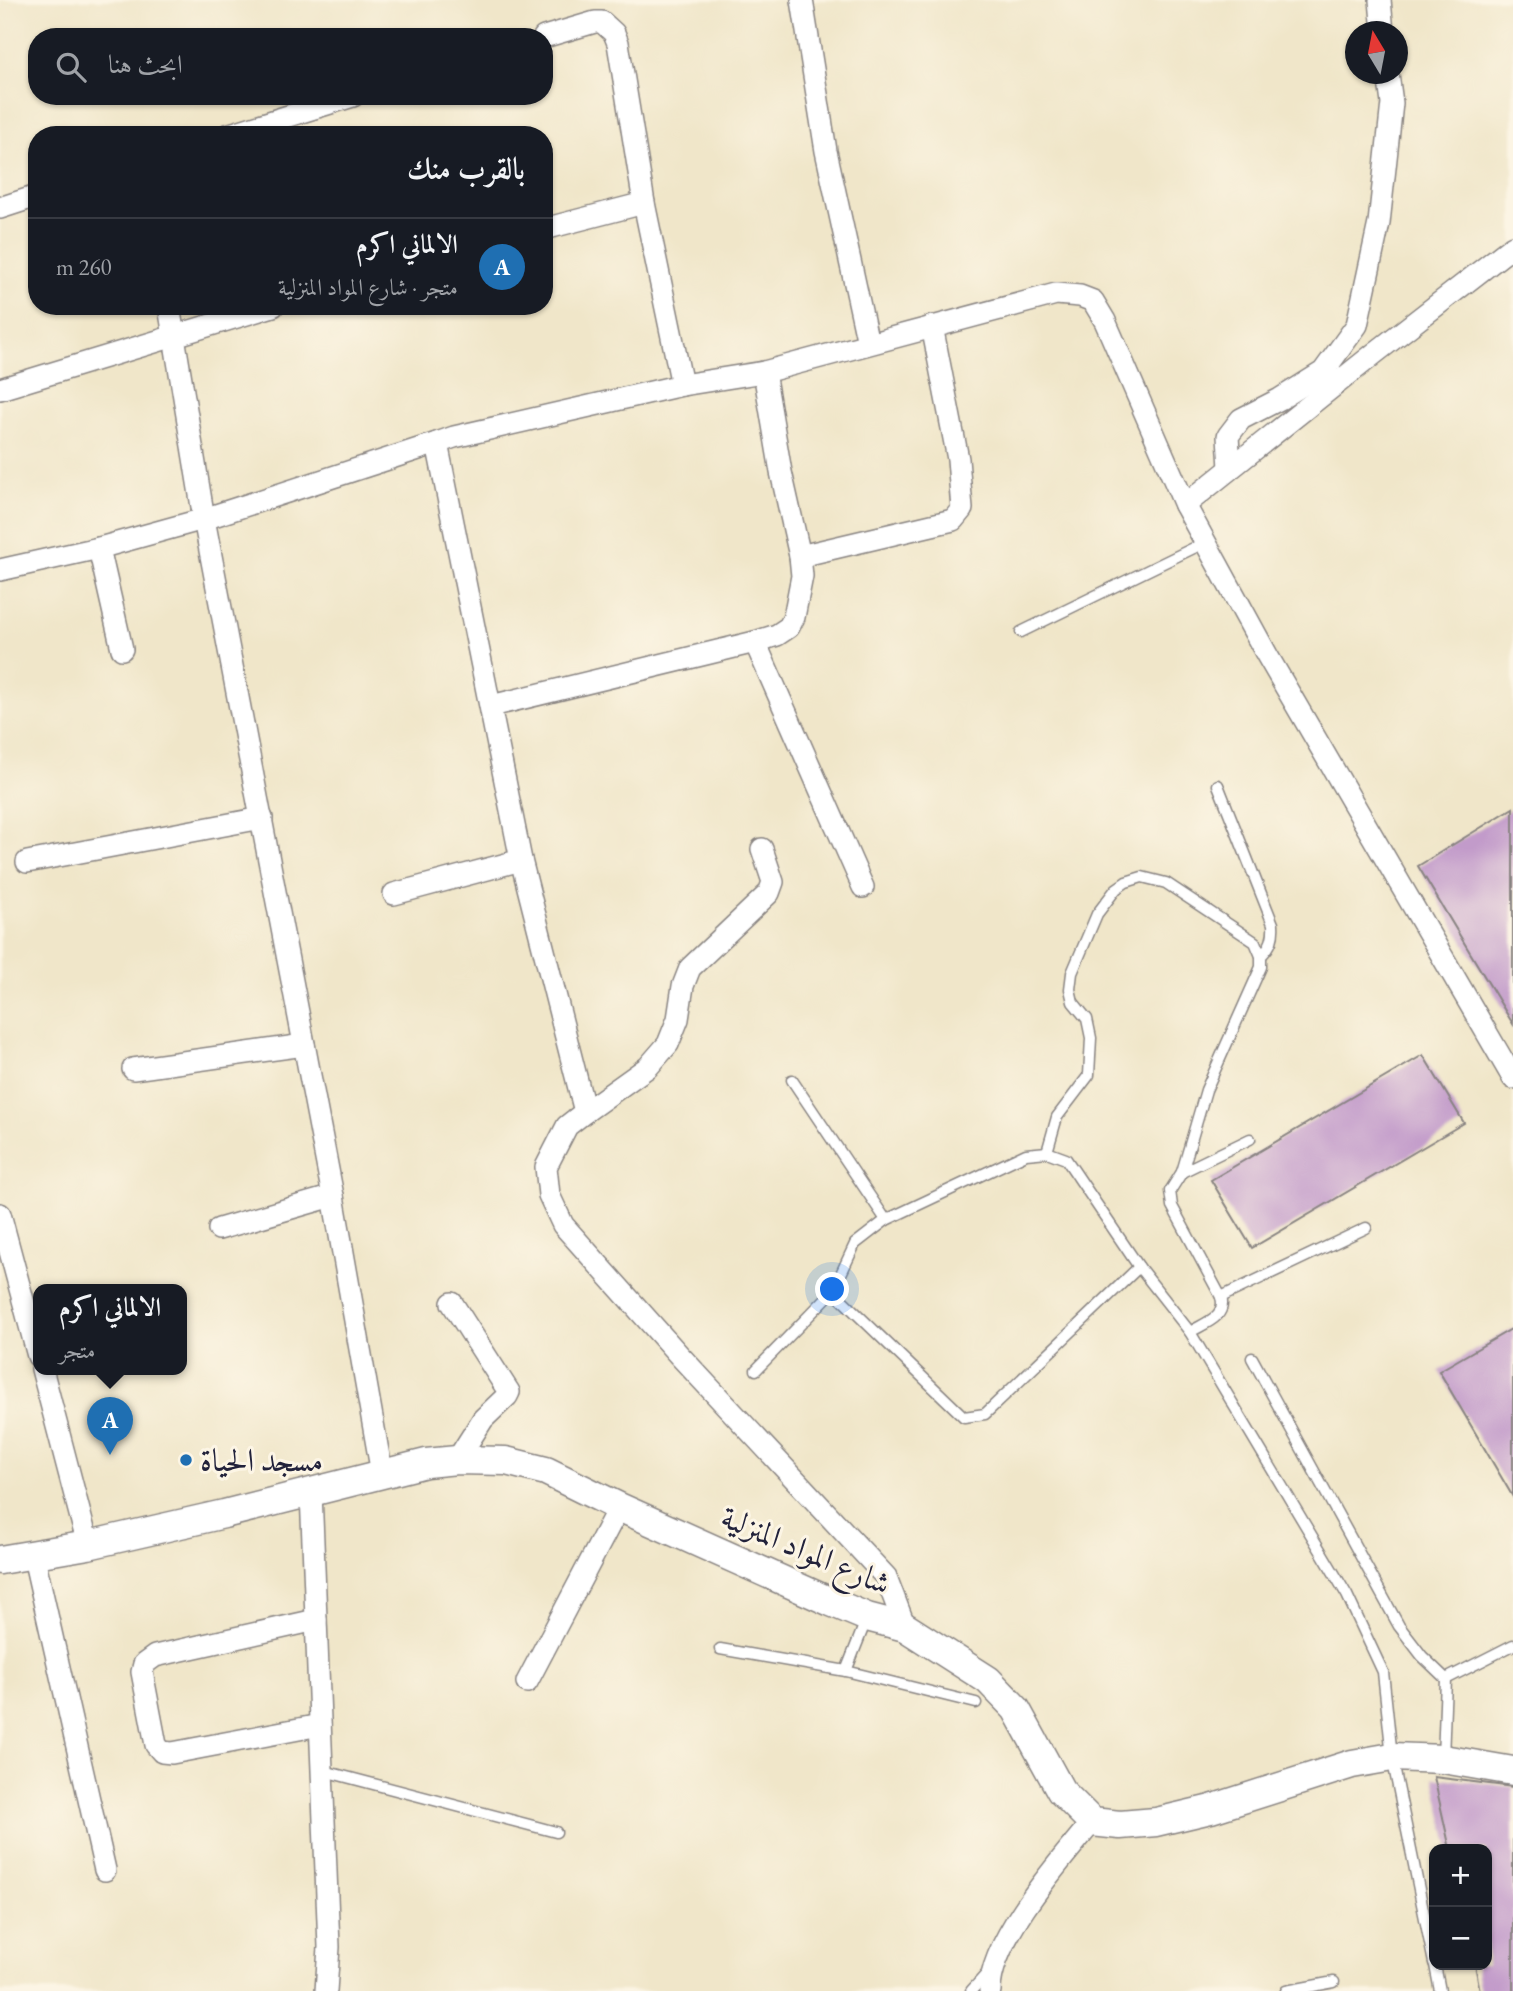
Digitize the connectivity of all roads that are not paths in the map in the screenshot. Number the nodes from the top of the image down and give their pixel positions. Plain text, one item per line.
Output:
1 (802, 0) edge
2 (1380, 0) edge
3 (1382, 21) edge
4 (553, 34) edge
5 (1389, 84) edge
6 (324, 105) edge
7 (256, 126) edge
8 (28, 199) edge
9 (644, 203) junction
10 (0, 208) edge
11 (553, 227) edge
12 (1513, 246) edge
13 (171, 315) edge
14 (245, 315) edge
15 (932, 326) junction
16 (175, 337) junction
17 (868, 343) junction
18 (764, 372) junction
19 (682, 385) junction
20 (0, 389) edge
21 (437, 443) junction
22 (1230, 468) junction
23 (1185, 505) junction
24 (204, 519) junction
25 (1206, 542) junction
26 (99, 548) junction
27 (800, 556) junction
28 (0, 569) edge
29 (1021, 632) dead end
30 (755, 642) junction
31 (122, 649) dead end
32 (491, 706) junction
33 (1218, 785) dead end
34 (262, 818) junction
35 (762, 849) dead end
36 (521, 860) junction
37 (27, 862) dead end
38 (863, 887) dead end
39 (394, 894) dead end
40 (1261, 956) junction
41 (304, 1045) junction
42 (133, 1069) dead end
43 (1513, 1078) edge
44 (792, 1080) dead end
45 (586, 1112) junction
46 (1250, 1139) dead end
47 (1047, 1152) junction
48 (1182, 1172) junction
49 (333, 1196) junction
50 (0, 1214) edge
51 (886, 1220) junction
52 (1366, 1227) dead end
53 (219, 1229) dead end
54 (1139, 1267) junction
55 (8, 1280) edge
56 (833, 1291) junction
57 (1221, 1297) junction
58 (452, 1303) dead end
59 (1190, 1332) junction
60 (33, 1343) edge
61 (1252, 1358) dead end
62 (756, 1370) dead end
63 (44, 1375) edge
64 (457, 1460) junction
65 (382, 1474) junction
66 (310, 1492) junction
67 (619, 1507) junction
68 (89, 1545) junction
69 (33, 1553) junction
70 (0, 1560) edge
71 (867, 1617) junction
72 (316, 1620) junction
73 (905, 1627) junction
74 (1513, 1645) edge
75 (720, 1649) dead end
76 (846, 1671) junction
77 (1446, 1679) junction
78 (527, 1682) dead end
79 (976, 1703) dead end
80 (320, 1725) junction
81 (1392, 1757) junction
82 (1443, 1759) junction
83 (320, 1770) junction
84 (1513, 1771) edge
85 (1092, 1822) junction
86 (556, 1832) dead end
87 (104, 1870) dead end
88 (1429, 1939) edge
89 (995, 1965) junction
90 (1435, 1970) edge
91 (1334, 1982) dead end
92 (319, 1989) edge
93 (971, 1991) edge
94 (990, 1991) edge
95 (1286, 1991) edge
96 (1440, 1991) edge

1 - 17 street
2 - 3 street
4 - 9 street
5 - 22 street
6 - 7 street
8 - 10 street
9 - 11 street
9 - 19 street
12 - 22 street
13 - 16 street
14 - 16 street
15 - 17 street
15 - 23 street
15 - 27 street
16 - 20 street
16 - 24 street
17 - 18 street
18 - 19 street
18 - 27 street
19 - 21 street
21 - 24 street
21 - 32 street
22 - 23 street
23 - 25 street
24 - 26 street
24 - 34 street
25 - 29 lane
25 - 43 street
26 - 28 street
26 - 31 street
27 - 30 street
30 - 32 street
30 - 38 street
32 - 36 street
33 - 40 lane
34 - 37 street
34 - 41 street
35 - 45 street
36 - 39 street
36 - 45 street
40 - 47 lane
40 - 48 lane
41 - 42 street
41 - 49 street
44 - 51 lane
45 - 73 street
46 - 48 lane
47 - 51 lane
47 - 54 lane
48 - 57 lane
49 - 53 street
49 - 65 street
50 - 55 street
51 - 56 lane
52 - 57 lane
54 - 56 lane
54 - 59 lane
55 - 60 street
56 - 62 lane
57 - 59 lane
58 - 64 street
59 - 81 lane
61 - 77 lane
63 - 68 street
64 - 65 street, شارع المواد المنزلية
64 - 67 street, شارع المواد المنزلية
65 - 66 street, شارع المواد المنزلية
66 - 68 street, شارع المواد المنزلية
66 - 72 street
67 - 71 street, شارع المواد المنزلية
67 - 78 street
68 - 69 street, شارع المواد المنزلية
69 - 70 street, شارع المواد المنزلية
69 - 87 street
71 - 73 street, شارع المواد المنزلية
71 - 76 lane
72 - 80 street
72 - 80 street
73 - 85 street, شارع المواد المنزلية
74 - 77 lane
75 - 76 lane
76 - 79 lane
77 - 82 lane
80 - 83 street
81 - 82 street
81 - 85 street
81 - 88 lane
82 - 84 street
83 - 86 lane
83 - 92 street
85 - 89 street
89 - 93 lane
89 - 94 street
90 - 96 lane
91 - 95 lane

